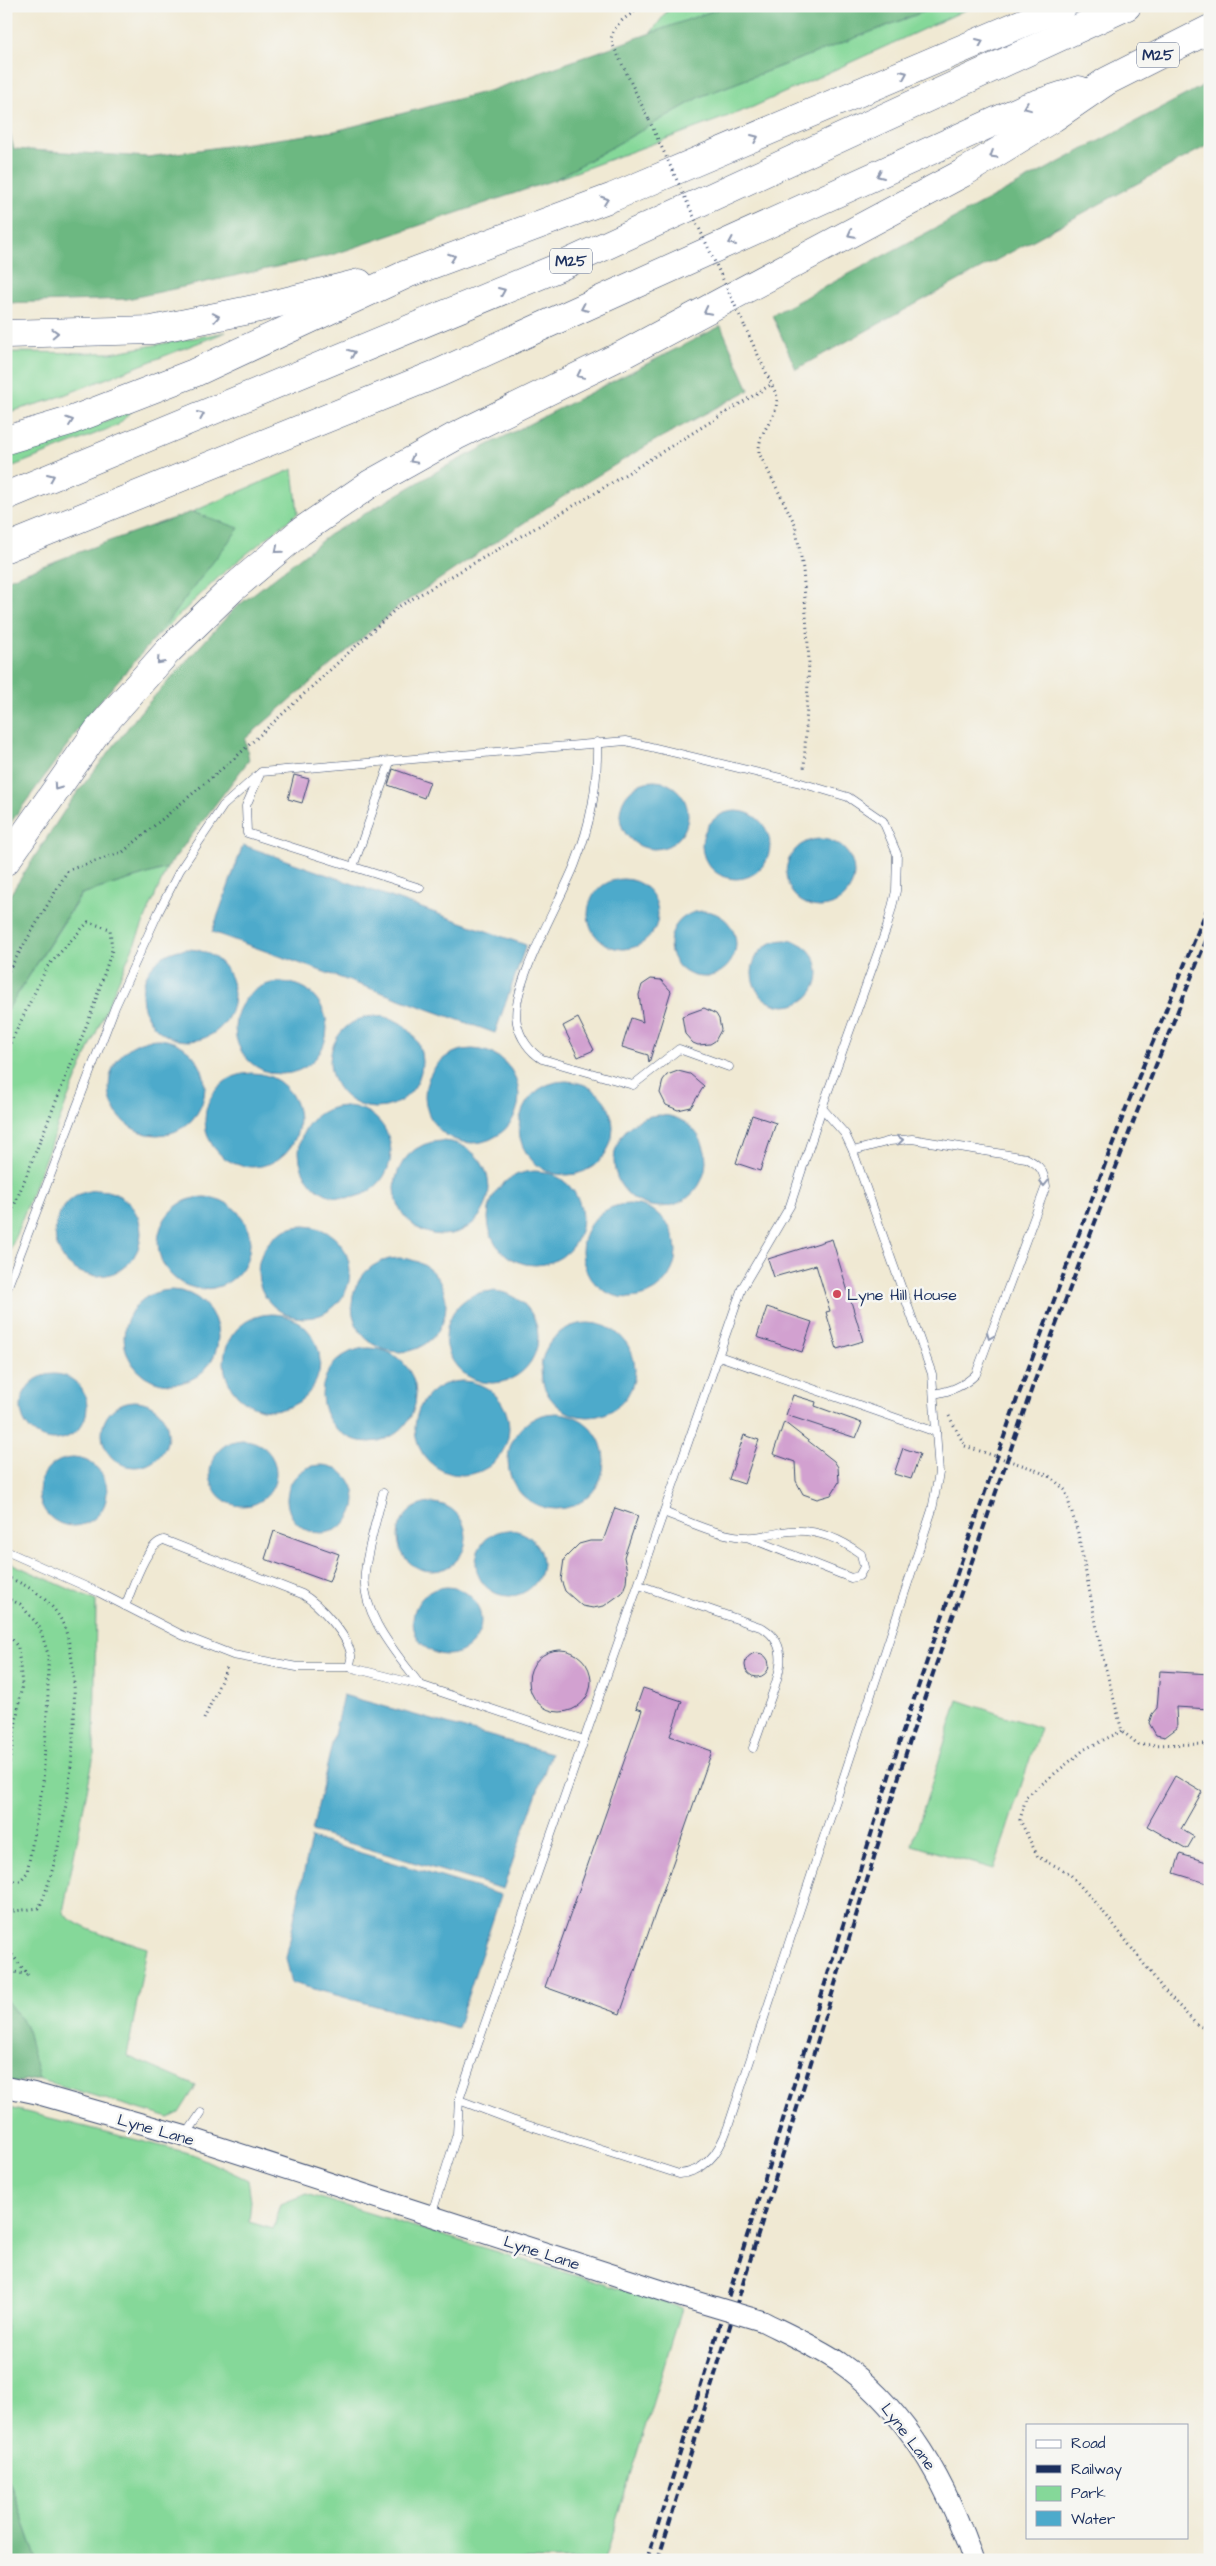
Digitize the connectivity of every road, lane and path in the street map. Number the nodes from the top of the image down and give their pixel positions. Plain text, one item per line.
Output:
1 (643, 6) edge
2 (1063, 6) edge
3 (1128, 6) edge
4 (1210, 28) edge
5 (1107, 81) junction
6 (407, 274) junction
7 (6, 334) edge
8 (772, 384) junction
9 (6, 440) edge
10 (6, 496) edge
11 (6, 548) edge
12 (597, 742) junction
13 (390, 762) junction
14 (261, 772) junction
15 (801, 783) junction
16 (6, 861) edge
17 (353, 867) junction
18 (420, 888) dead end
19 (6, 975) edge
20 (6, 1052) edge
21 (730, 1067) dead end
22 (822, 1108) junction
23 (853, 1151) junction
24 (6, 1226) edge
25 (6, 1291) edge
26 (719, 1356) junction
27 (934, 1397) junction
28 (936, 1432) junction
29 (383, 1493) dead end
30 (664, 1512) junction
31 (747, 1538) junction
32 (6, 1551) edge
33 (6, 1577) edge
34 (638, 1585) junction
35 (6, 1598) edge
36 (125, 1606) junction
37 (6, 1632) edge
38 (233, 1655) junction
39 (350, 1667) junction
40 (420, 1685) junction
41 (204, 1719) dead end
42 (1122, 1731) junction
43 (584, 1740) junction
44 (1210, 1744) edge
45 (753, 1748) dead end
46 (6, 1783) edge
47 (6, 1878) edge
48 (6, 1912) edge
49 (6, 1947) edge
50 (6, 1970) edge
51 (1210, 2030) edge
52 (6, 2087) edge
53 (459, 2100) junction
54 (201, 2113) dead end
55 (185, 2136) junction
56 (430, 2216) junction
57 (973, 2560) edge

1 - 8 path, bridge
6 -> 2 highway
10 -> 3 highway, M25
4 - 5 highway, M25
5 -> 11 highway, M25
5 -> 16 highway
7 -> 6 highway
9 -> 6 highway
8 - 15 path
8 - 19 path
12 - 13 lane
12 - 15 lane
12 - 21 lane
13 - 14 lane
13 - 17 lane
14 - 17 lane
14 - 25 lane
15 - 22 lane
17 - 18 lane
20 - 24 path
22 - 23 lane
22 - 26 lane
23 - 27 lane
23 -> 27 lane
26 - 28 lane
26 - 30 lane
27 - 28 lane
27 - 42 path, bridge
28 - 53 lane
29 - 40 lane
30 - 31 lane
30 - 34 lane
31 - 31 lane
32 - 36 lane
33 - 48 path
34 - 43 lane
34 - 45 lane
35 - 47 path
36 - 38 lane
36 - 39 lane
37 - 46 path
38 - 39 lane
38 - 41 path
39 - 40 lane
40 - 43 lane
42 - 44 path
42 - 51 path
43 - 53 lane
49 - 50 path
52 - 55 street, Lyne Lane
53 - 56 lane
54 - 55 lane
55 - 56 street, Lyne Lane
56 - 57 street, Lyne Lane, bridge

